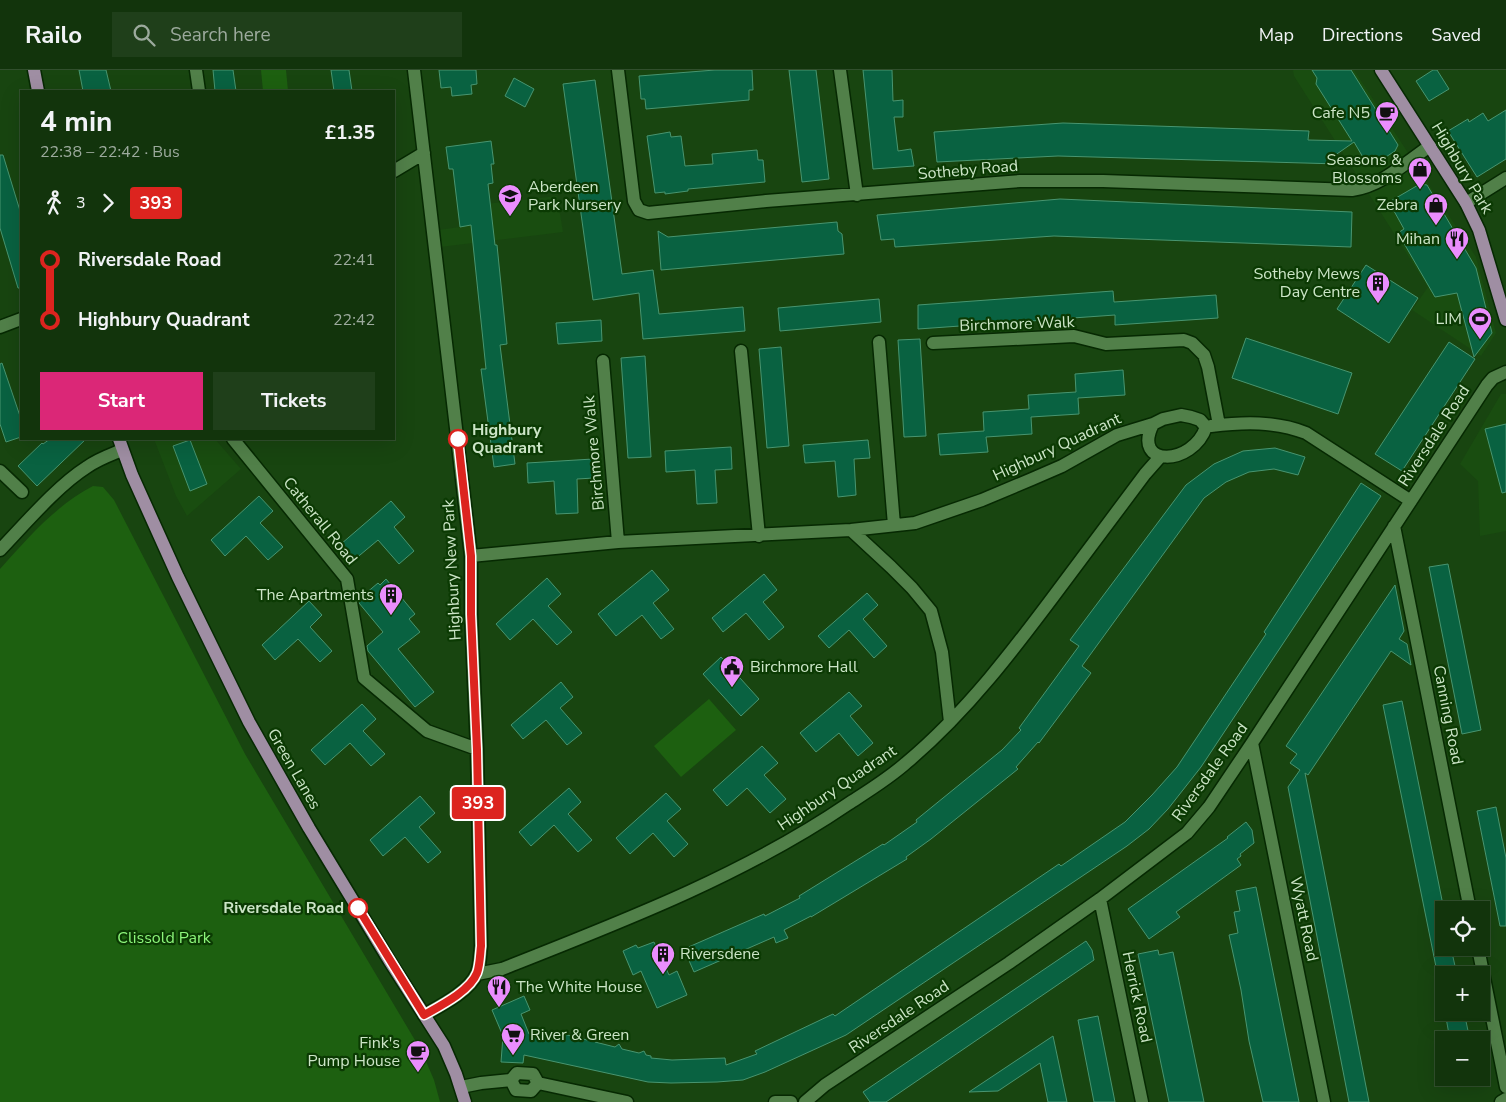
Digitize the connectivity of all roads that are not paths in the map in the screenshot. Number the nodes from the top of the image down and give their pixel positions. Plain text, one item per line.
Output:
1 (34, 70) edge
2 (196, 70) edge
3 (414, 70) edge
4 (618, 70) edge
5 (840, 70) edge
6 (1381, 70) edge
7 (38, 90) edge
8 (199, 90) edge
9 (1430, 146) junction
10 (424, 153) junction
11 (395, 170) edge
12 (1506, 178) edge
13 (857, 195) junction
14 (1466, 203) junction
15 (20, 320) edge
16 (1506, 320) edge
17 (0, 326) edge
18 (879, 342) dead end
19 (933, 344) dead end
20 (741, 351) dead end
21 (603, 361) dead end
22 (1506, 372) edge
23 (1153, 424) junction
24 (1212, 426) junction
25 (234, 440) edge
26 (120, 444) edge
27 (1160, 457) junction
28 (0, 471) edge
29 (22, 492) dead end
30 (1411, 501) junction
31 (894, 525) junction
32 (1394, 526) junction
33 (850, 530) junction
34 (759, 536) junction
35 (618, 542) junction
36 (0, 550) edge
37 (471, 556) junction
38 (950, 722) junction
39 (1252, 743) junction
40 (477, 750) junction
41 (1100, 899) junction
42 (1468, 901) edge
43 (1480, 956) edge
44 (477, 974) junction
45 (424, 1015) junction
46 (461, 1087) junction
47 (1506, 1087) edge
48 (1506, 1100) edge
49 (465, 1102) edge
50 (626, 1102) edge
51 (775, 1102) edge
52 (791, 1102) edge
53 (805, 1102) edge
54 (1142, 1102) edge
55 (1324, 1102) edge
56 (1501, 1102) edge

1 - 7 main road
2 - 8 street
3 - 10 street, Highbury New Park
4 - 13 street, Sotheby Road
5 - 13 street
6 - 9 main road, Highbury Park
9 - 13 street, Sotheby Road
9 - 14 main road, Highbury Park
10 - 11 street
10 - 37 street, Highbury New Park
12 - 14 street
14 - 16 main road, Highbury Park
15 - 17 street
18 - 31 street
19 - 24 street, Birchmore Walk
20 - 34 street
21 - 35 street, Birchmore Walk
22 - 30 street, Riversdale Road
23 - 24 street, Highbury Quadrant
23 - 27 street
23 - 31 street, Highbury Quadrant
24 - 27 street
24 - 30 street
25 - 40 street, Catherall Road
26 - 36 street
26 - 45 main road, Green Lanes
27 - 38 street, Highbury Quadrant
28 - 29 street
30 - 32 street, Riversdale Road
31 - 33 street, Highbury Quadrant
32 - 39 street, Riversdale Road
32 - 42 street, Canning Road
33 - 34 street, Highbury Quadrant
33 - 38 street
34 - 35 street, Highbury Quadrant
35 - 37 street, Highbury Quadrant
37 - 40 street, Highbury New Park
38 - 44 street, Highbury Quadrant
39 - 41 street, Riversdale Road
39 - 55 street, Wyatt Road
40 - 44 street, Highbury New Park
41 - 53 street, Riversdale Road
41 - 54 street, Herrick Road
43 - 47 street
44 - 45 street
45 - 46 main road, Green Lanes
46 - 49 main road, Green Lanes
46 - 50 street
48 - 56 street
51 - 52 street

